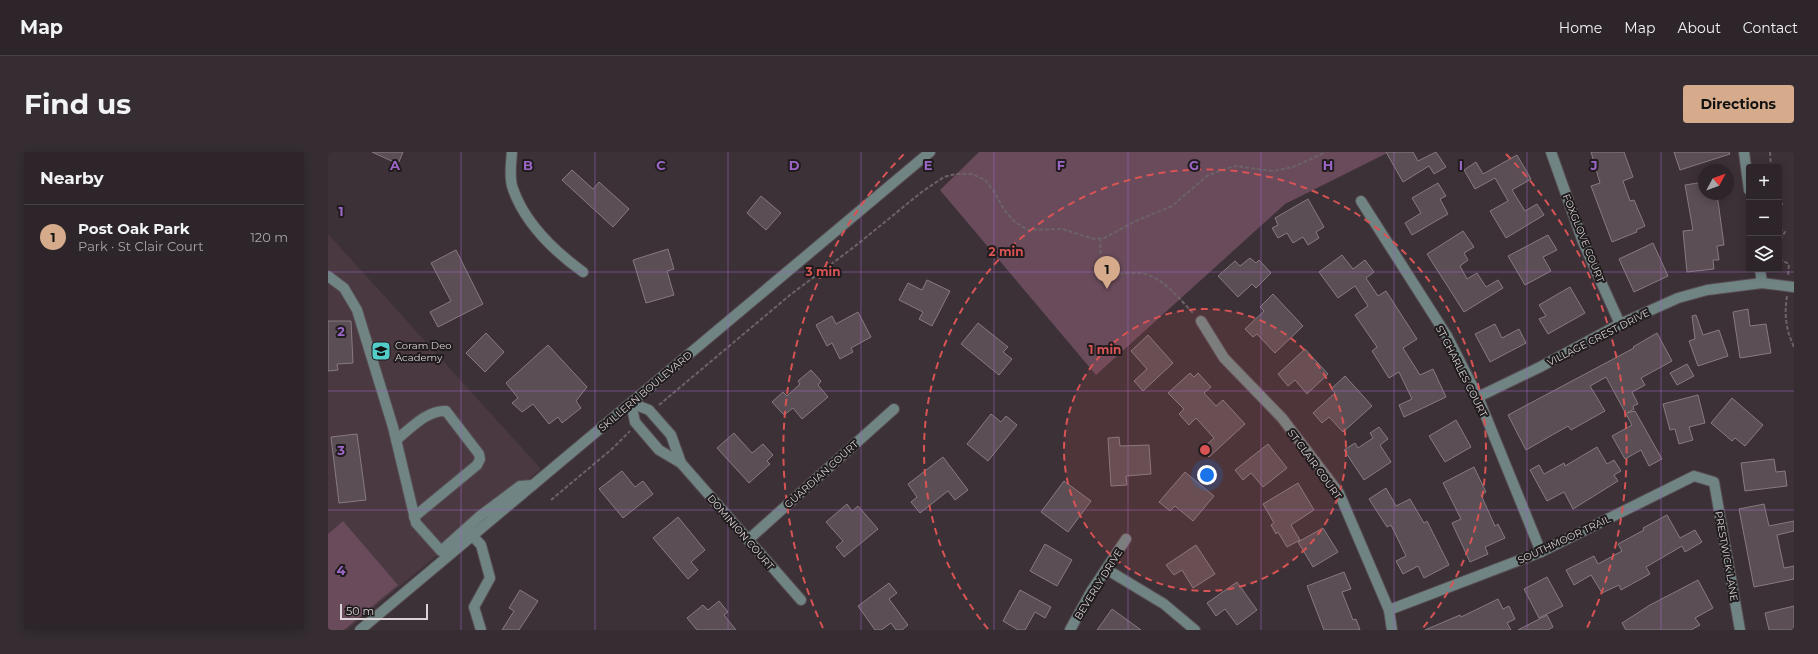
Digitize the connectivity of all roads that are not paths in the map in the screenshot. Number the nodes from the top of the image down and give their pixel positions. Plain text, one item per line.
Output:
1 (512, 152) edge
2 (930, 152) edge
3 (1551, 152) edge
4 (1744, 152) edge
5 (1746, 167) edge
6 (1361, 201) dead end
7 (583, 272) dead end
8 (1760, 272) edge
9 (328, 276) edge
10 (1762, 284) junction
11 (1791, 286) edge
12 (1201, 321) road end
13 (1620, 324) junction
14 (1478, 397) junction
15 (631, 403) junction
16 (894, 409) dead end
17 (396, 440) junction
18 (682, 463) junction
19 (1714, 482) joint
20 (414, 517) junction
21 (469, 532) junction
22 (1126, 539) dead end
23 (748, 540) junction
24 (1541, 552) junction
25 (1106, 569) junction
26 (801, 600) dead end
27 (1389, 610) junction
28 (360, 630) edge
29 (481, 630) edge
30 (1070, 630) edge
31 (1195, 630) edge
32 (1392, 630) edge
33 (1740, 630) edge

1 - 7 street
2 - 15 street, SKILLERN BOULEVARD
3 - 13 street, FOXGLOVE COURT
4 - 5 street
6 - 14 street, ST CHARLES COURT
8 - 10 street
9 - 17 street
10 - 11 street, VILLAGE CREST DRIVE
10 - 13 street, VILLAGE CREST DRIVE
12 - 27 street, ST CLAIR COURT
13 - 14 street, VILLAGE CREST DRIVE
14 - 24 street, ST CHARLES COURT
15 - 18 street, DOMINION COURT
15 - 18 street, DOMINION COURT
15 - 21 street, SKILLERN BOULEVARD
16 - 23 street, GUARDIAN COURT
17 - 20 street
17 - 20 street
18 - 23 street, DOMINION COURT
19 - 24 street, SOUTHMOOR TRAIL
19 - 33 street, PRESTWICK LANE
20 - 21 street
21 - 28 street, SKILLERN BOULEVARD
21 - 29 street
22 - 25 street, BEVERLY DRIVE
23 - 26 street, DOMINION COURT
24 - 27 street, SOUTHMOOR TRAIL
25 - 30 street, BEVERLY DRIVE
25 - 31 street
27 - 32 street, ST CLAIR COURT

